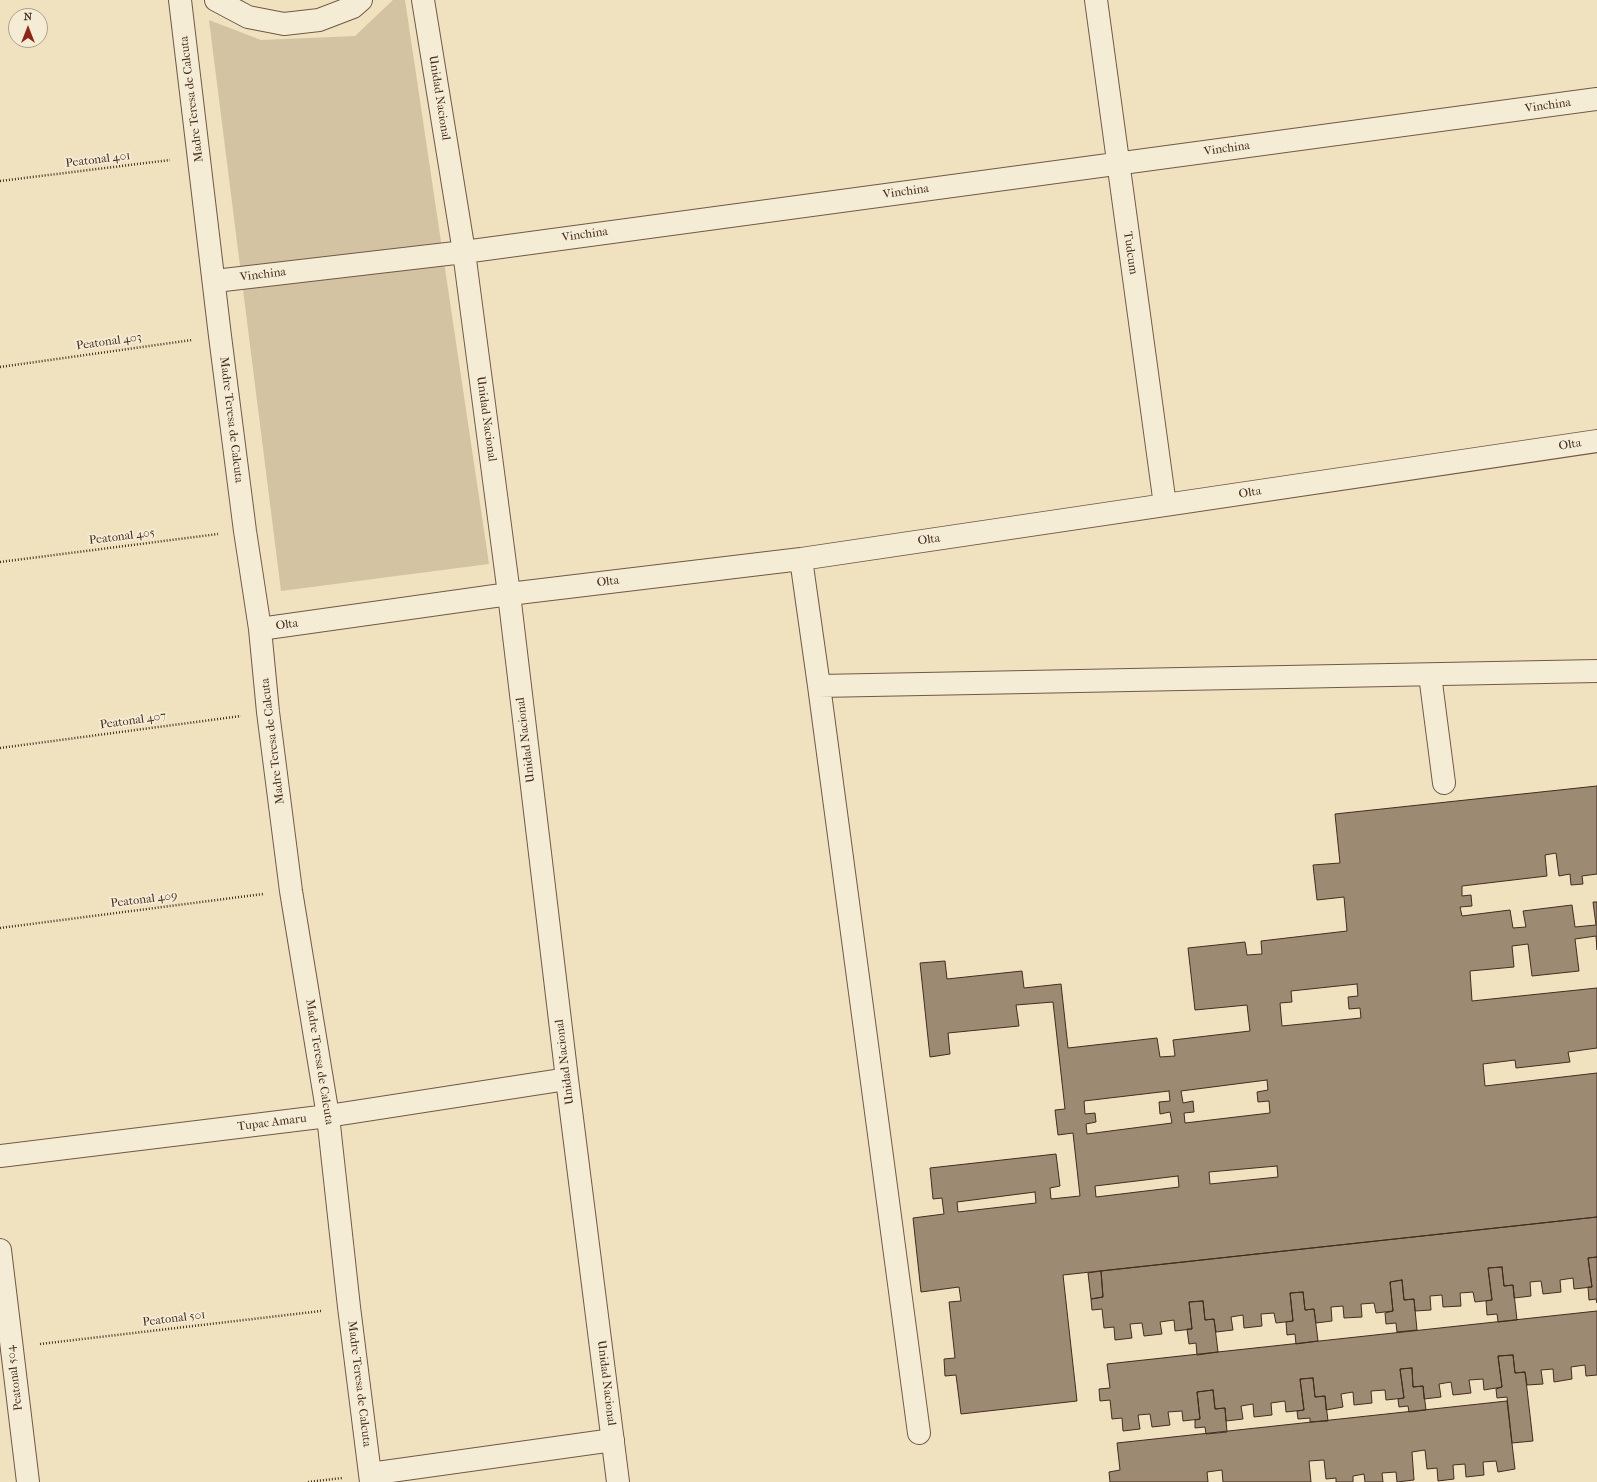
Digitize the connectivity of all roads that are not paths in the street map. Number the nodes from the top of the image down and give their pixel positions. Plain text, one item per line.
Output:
1 (180, 0) edge
2 (216, 0) edge
3 (361, 0) edge
4 (423, 0) edge
5 (1096, 0) edge
6 (1597, 99) edge
7 (1118, 164) junction
8 (464, 252) junction
9 (215, 281) junction
10 (1597, 441) edge
11 (1165, 505) junction
12 (801, 559) junction
13 (509, 594) junction
14 (260, 629) junction
15 (1597, 671) edge
16 (1430, 675) junction
17 (820, 686) junction
18 (1444, 783) dead end
19 (567, 1079) junction
20 (328, 1116) junction
21 (0, 1156) edge
22 (0, 1250) edge
23 (918, 1433) dead end
24 (613, 1440) junction
25 (371, 1478) edge
26 (28, 1482) edge
27 (618, 1482) edge

1 - 9 street, Madre Teresa de Calcuta
2 - 3 street
4 - 8 street, Unidad Nacional
5 - 7 street, Tudcum
6 - 7 street, Vinchina
7 - 8 street, Vinchina
7 - 11 street, Tudcum
8 - 9 street, Vinchina
8 - 13 street, Unidad Nacional
9 - 14 street, Madre Teresa de Calcuta
10 - 11 street, Olta
11 - 12 street, Olta
12 - 13 street, Olta
12 - 17 street
13 - 14 street, Olta
13 - 19 street, Unidad Nacional
14 - 20 street, Madre Teresa de Calcuta
15 - 16 street
16 - 17 street
16 - 18 street
17 - 23 street
19 - 20 street, Tupac Amaru
19 - 24 street, Unidad Nacional
20 - 21 street, Tupac Amaru
20 - 25 street, Madre Teresa de Calcuta
22 - 26 street, Peatonal 504
24 - 25 street
24 - 27 street, Unidad Nacional

